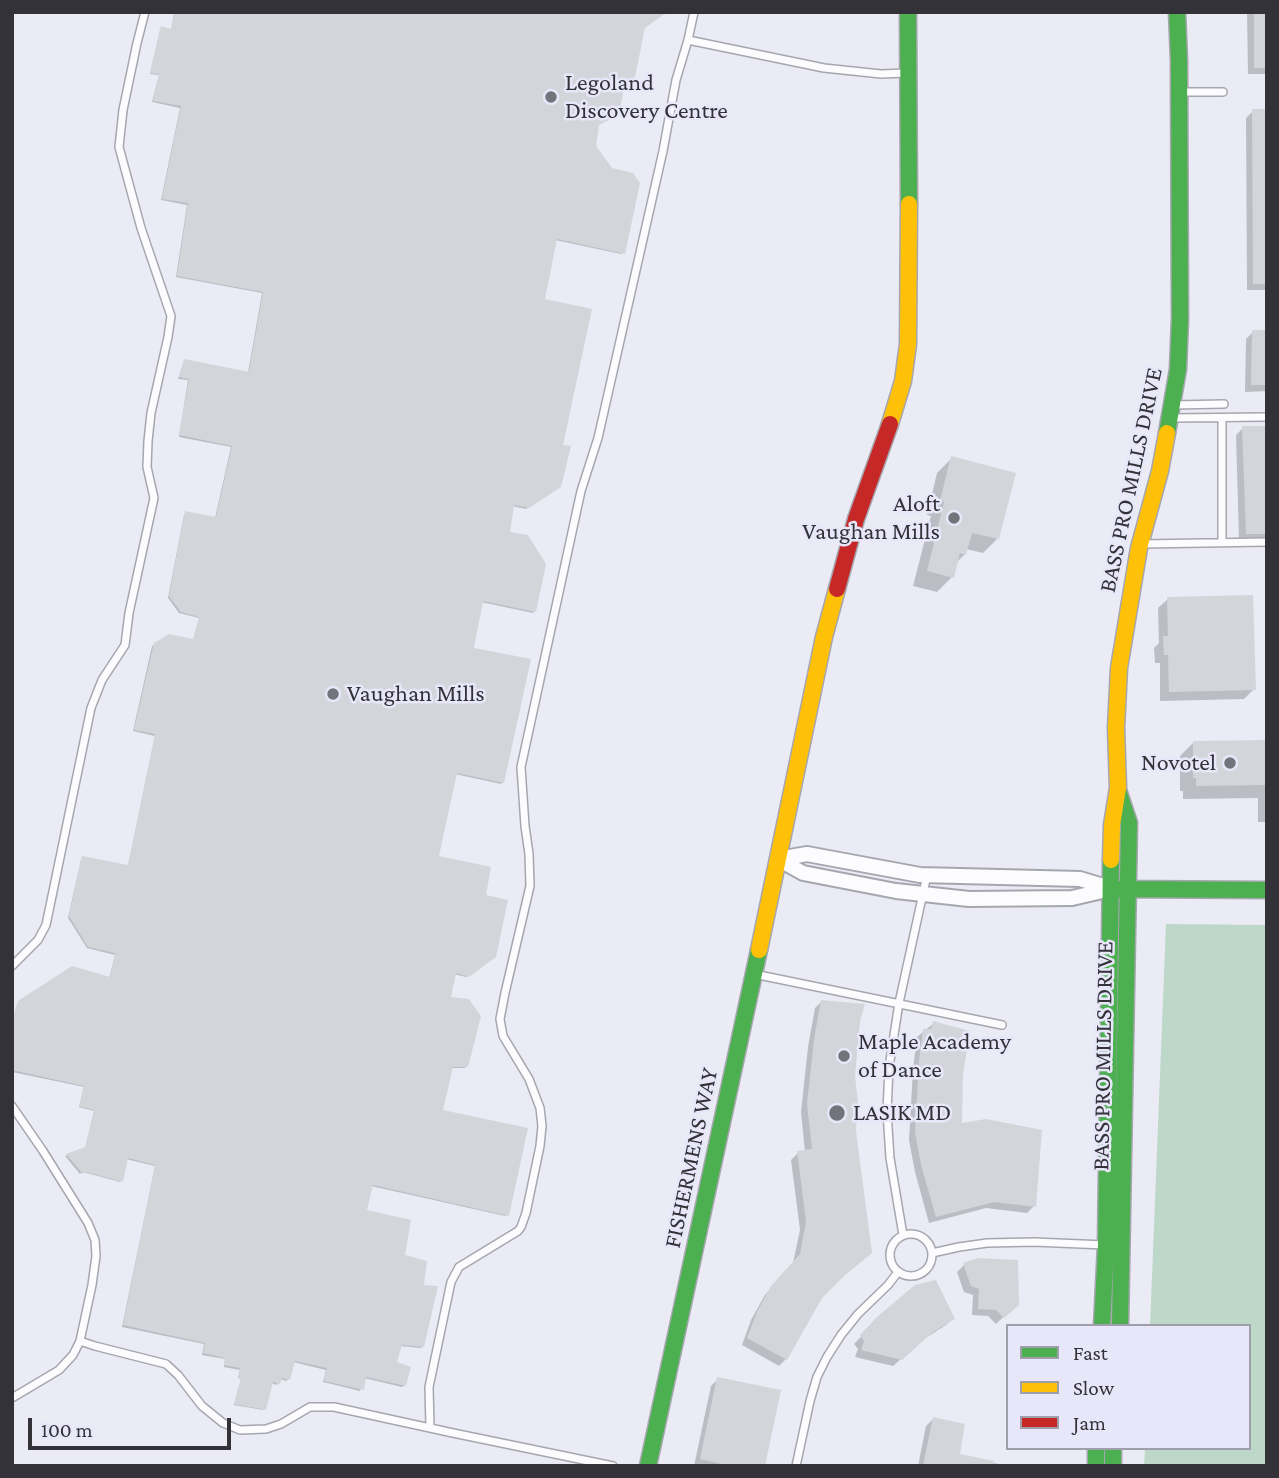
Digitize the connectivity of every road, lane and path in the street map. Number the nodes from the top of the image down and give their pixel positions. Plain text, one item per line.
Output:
1 (145, 12) edge
2 (694, 12) edge
3 (908, 12) edge
4 (1177, 12) edge
5 (688, 40) junction
6 (908, 73) junction
7 (1180, 92) junction
8 (1223, 92) dead end
9 (1224, 404) dead end
10 (1171, 412) junction
11 (1267, 417) edge
12 (1222, 418) junction
13 (1222, 542) junction
14 (1267, 542) edge
15 (1141, 544) junction
16 (1118, 788) junction
17 (778, 859) junction
18 (927, 875) junction
19 (1129, 888) junction
20 (1111, 889) junction
21 (1267, 890) edge
22 (923, 894) junction
23 (12, 966) edge
24 (754, 974) junction
25 (899, 1003) junction
26 (1002, 1025) dead end
27 (12, 1106) edge
28 (903, 1235) junction
29 (1106, 1245) junction
30 (932, 1253) junction
31 (898, 1272) junction
32 (1102, 1324) edge
33 (1120, 1324) edge
34 (80, 1341) junction
35 (12, 1398) edge
36 (430, 1427) junction
37 (613, 1466) edge
38 (648, 1466) edge
39 (796, 1466) edge

1 - 23 lane
2 - 5 lane
3 - 6 street, FISHERMENS WAY
4 - 7 street, BASS PRO MILLS DRIVE
5 - 6 lane
5 - 36 lane
6 - 17 street, FISHERMENS WAY
7 - 8 lane
7 - 10 street, BASS PRO MILLS DRIVE
9 - 10 lane
10 - 12 lane
10 - 15 street, BASS PRO MILLS DRIVE
11 - 12 lane
12 - 13 lane
13 - 14 lane
13 - 15 lane
15 - 16 street, BASS PRO MILLS DRIVE
16 - 19 street, BASS PRO MILLS DRIVE
16 - 20 street, BASS PRO MILLS DRIVE
17 - 18 street
17 - 22 street
17 - 24 street, FISHERMENS WAY
18 - 20 street
18 - 22 lane
19 - 20 street
19 - 21 street
19 - 33 street, BASS PRO MILLS DRIVE
20 - 22 street
20 - 29 street, BASS PRO MILLS DRIVE
22 - 25 lane
24 - 25 lane
24 - 38 street, FISHERMENS WAY
25 - 26 lane
25 - 28 lane
27 - 34 lane
28 - 30 lane
28 - 31 lane
29 - 30 lane
29 - 32 street, BASS PRO MILLS DRIVE
30 - 31 lane
31 - 39 lane
34 - 35 lane
34 - 36 lane
36 - 37 lane

